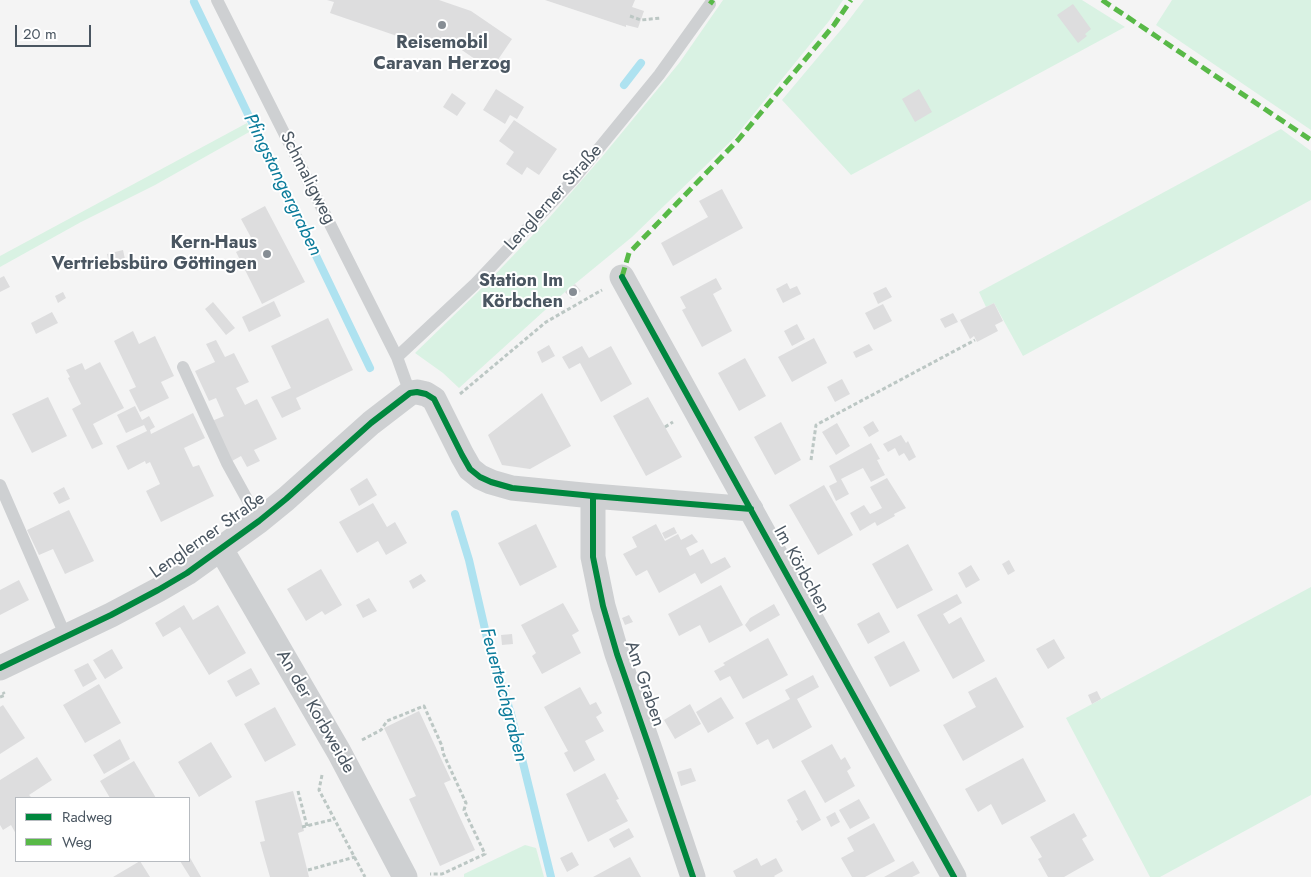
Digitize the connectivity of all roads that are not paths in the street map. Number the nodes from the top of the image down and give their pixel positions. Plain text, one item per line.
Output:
1 (218, 0) edge
2 (710, 4) dead end
3 (622, 277) road end
4 (397, 357) junction
5 (183, 367) dead end
6 (410, 393) junction
7 (0, 485) edge
8 (593, 496) junction
9 (751, 509) junction
10 (258, 521) junction
11 (221, 549) junction
12 (66, 637) junction
13 (0, 668) edge
14 (405, 877) edge
15 (693, 877) edge
16 (954, 877) edge

1 - 4 lane, Schmaligweg
2 - 4 lane, Lenglerner Straße
3 - 9 street, Im Körbchen
4 - 6 lane
5 - 10 lane
6 - 8 street
6 - 10 street, Lenglerner Straße
7 - 12 lane
8 - 9 street
8 - 15 street, Am Graben
9 - 16 street, Im Körbchen
10 - 11 street, Lenglerner Straße
11 - 12 street, Lenglerner Straße
11 - 14 street, An der Korbweide
12 - 13 street, Lenglerner Straße

